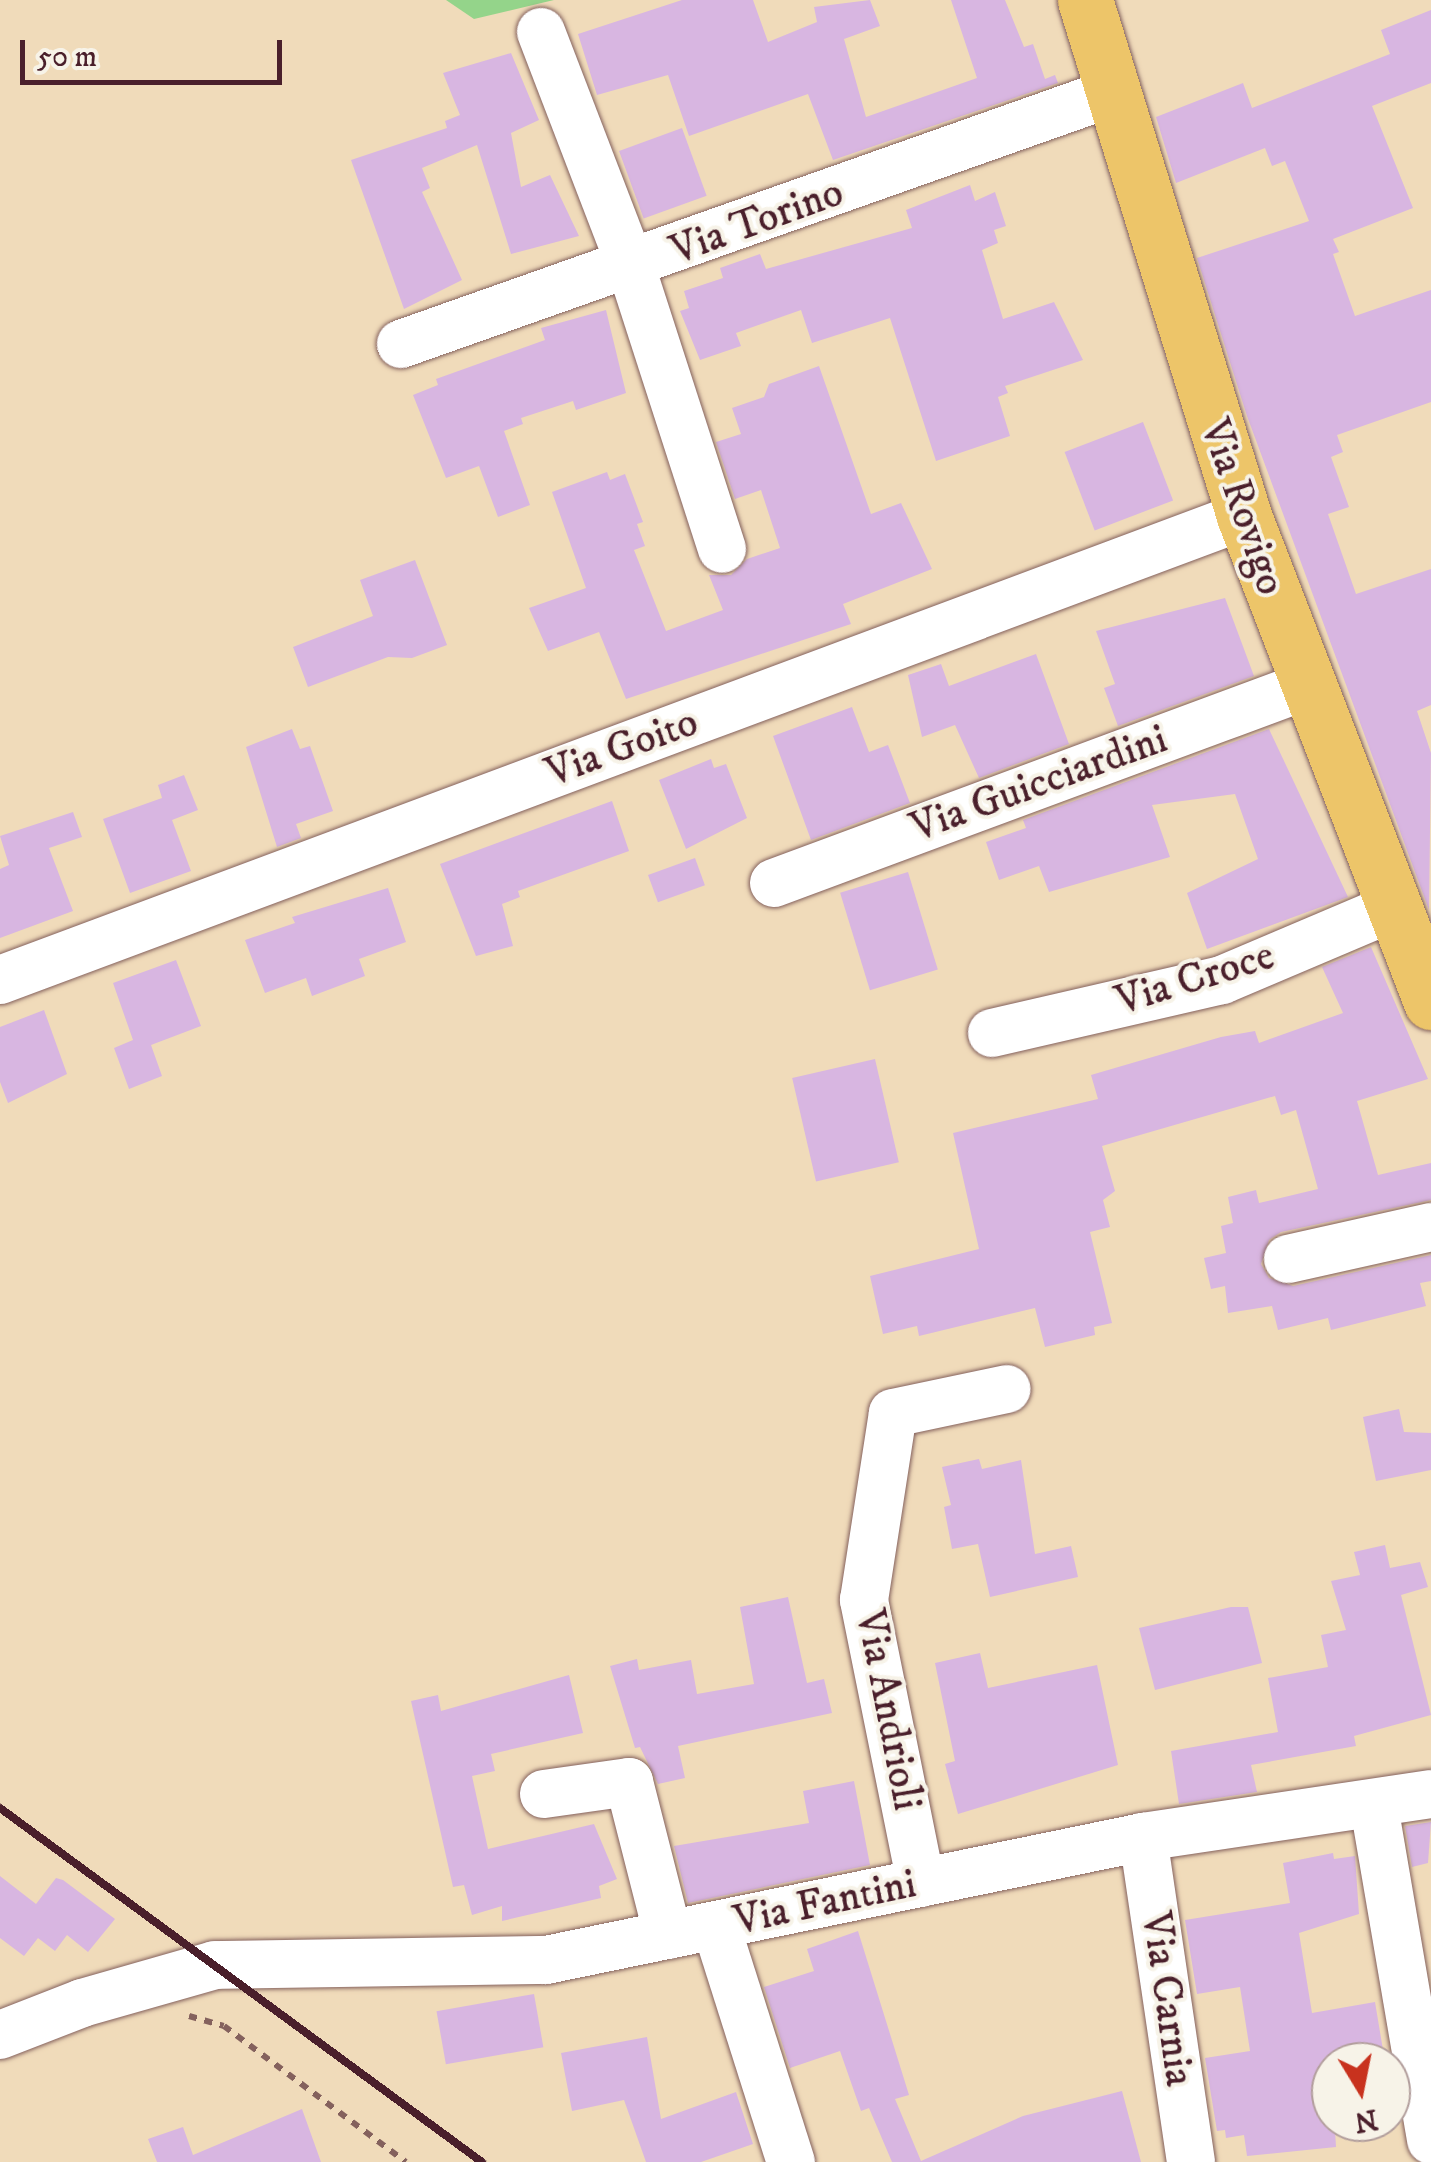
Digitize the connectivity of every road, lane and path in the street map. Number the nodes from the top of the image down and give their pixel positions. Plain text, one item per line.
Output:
1 (1085, 0) edge
2 (542, 32) dead end
3 (1111, 93) junction
4 (631, 268) junction
5 (402, 344) dead end
6 (1244, 516) junction
7 (722, 548) dead end
8 (1304, 686) junction
9 (774, 883) dead end
10 (1392, 908) junction
11 (0, 980) edge
12 (1431, 1002) edge
13 (992, 1033) dead end
14 (1431, 1227) edge
15 (1288, 1259) dead end
16 (1007, 1389) dead end
17 (544, 1794) dead end
18 (1431, 1794) edge
19 (1374, 1806) junction
20 (1143, 1836) junction
21 (921, 1884) junction
22 (716, 1926) junction
23 (668, 1935) junction
24 (1419, 2000) edge
25 (180, 2014) dead end
26 (0, 2036) edge
27 (1431, 2140) edge
28 (406, 2162) edge
29 (790, 2162) edge
30 (1191, 2162) edge

1 - 3 main road, Via Rovigo
2 - 4 street
3 - 4 street, Via Torino
3 - 6 main road, Via Rovigo
4 - 5 street, Via Torino
4 - 7 street
6 - 8 main road, Via Rovigo
6 - 11 street, Via Goito
8 - 9 street, Via Guicciardini
8 - 10 main road, Via Rovigo
10 - 12 main road, Via Rovigo
10 - 13 street, Via Croce
14 - 15 street
16 - 21 street, Via Andrioli
17 - 23 street
18 - 19 street, Via Fantini
19 - 20 street, Via Fantini
19 - 24 street
20 - 21 street, Via Fantini
20 - 30 street, Via Carnia
21 - 22 street, Via Fantini
22 - 23 street, Via Fantini
22 - 29 street
23 - 26 street, Via Fantini
24 - 27 street
25 - 28 path

